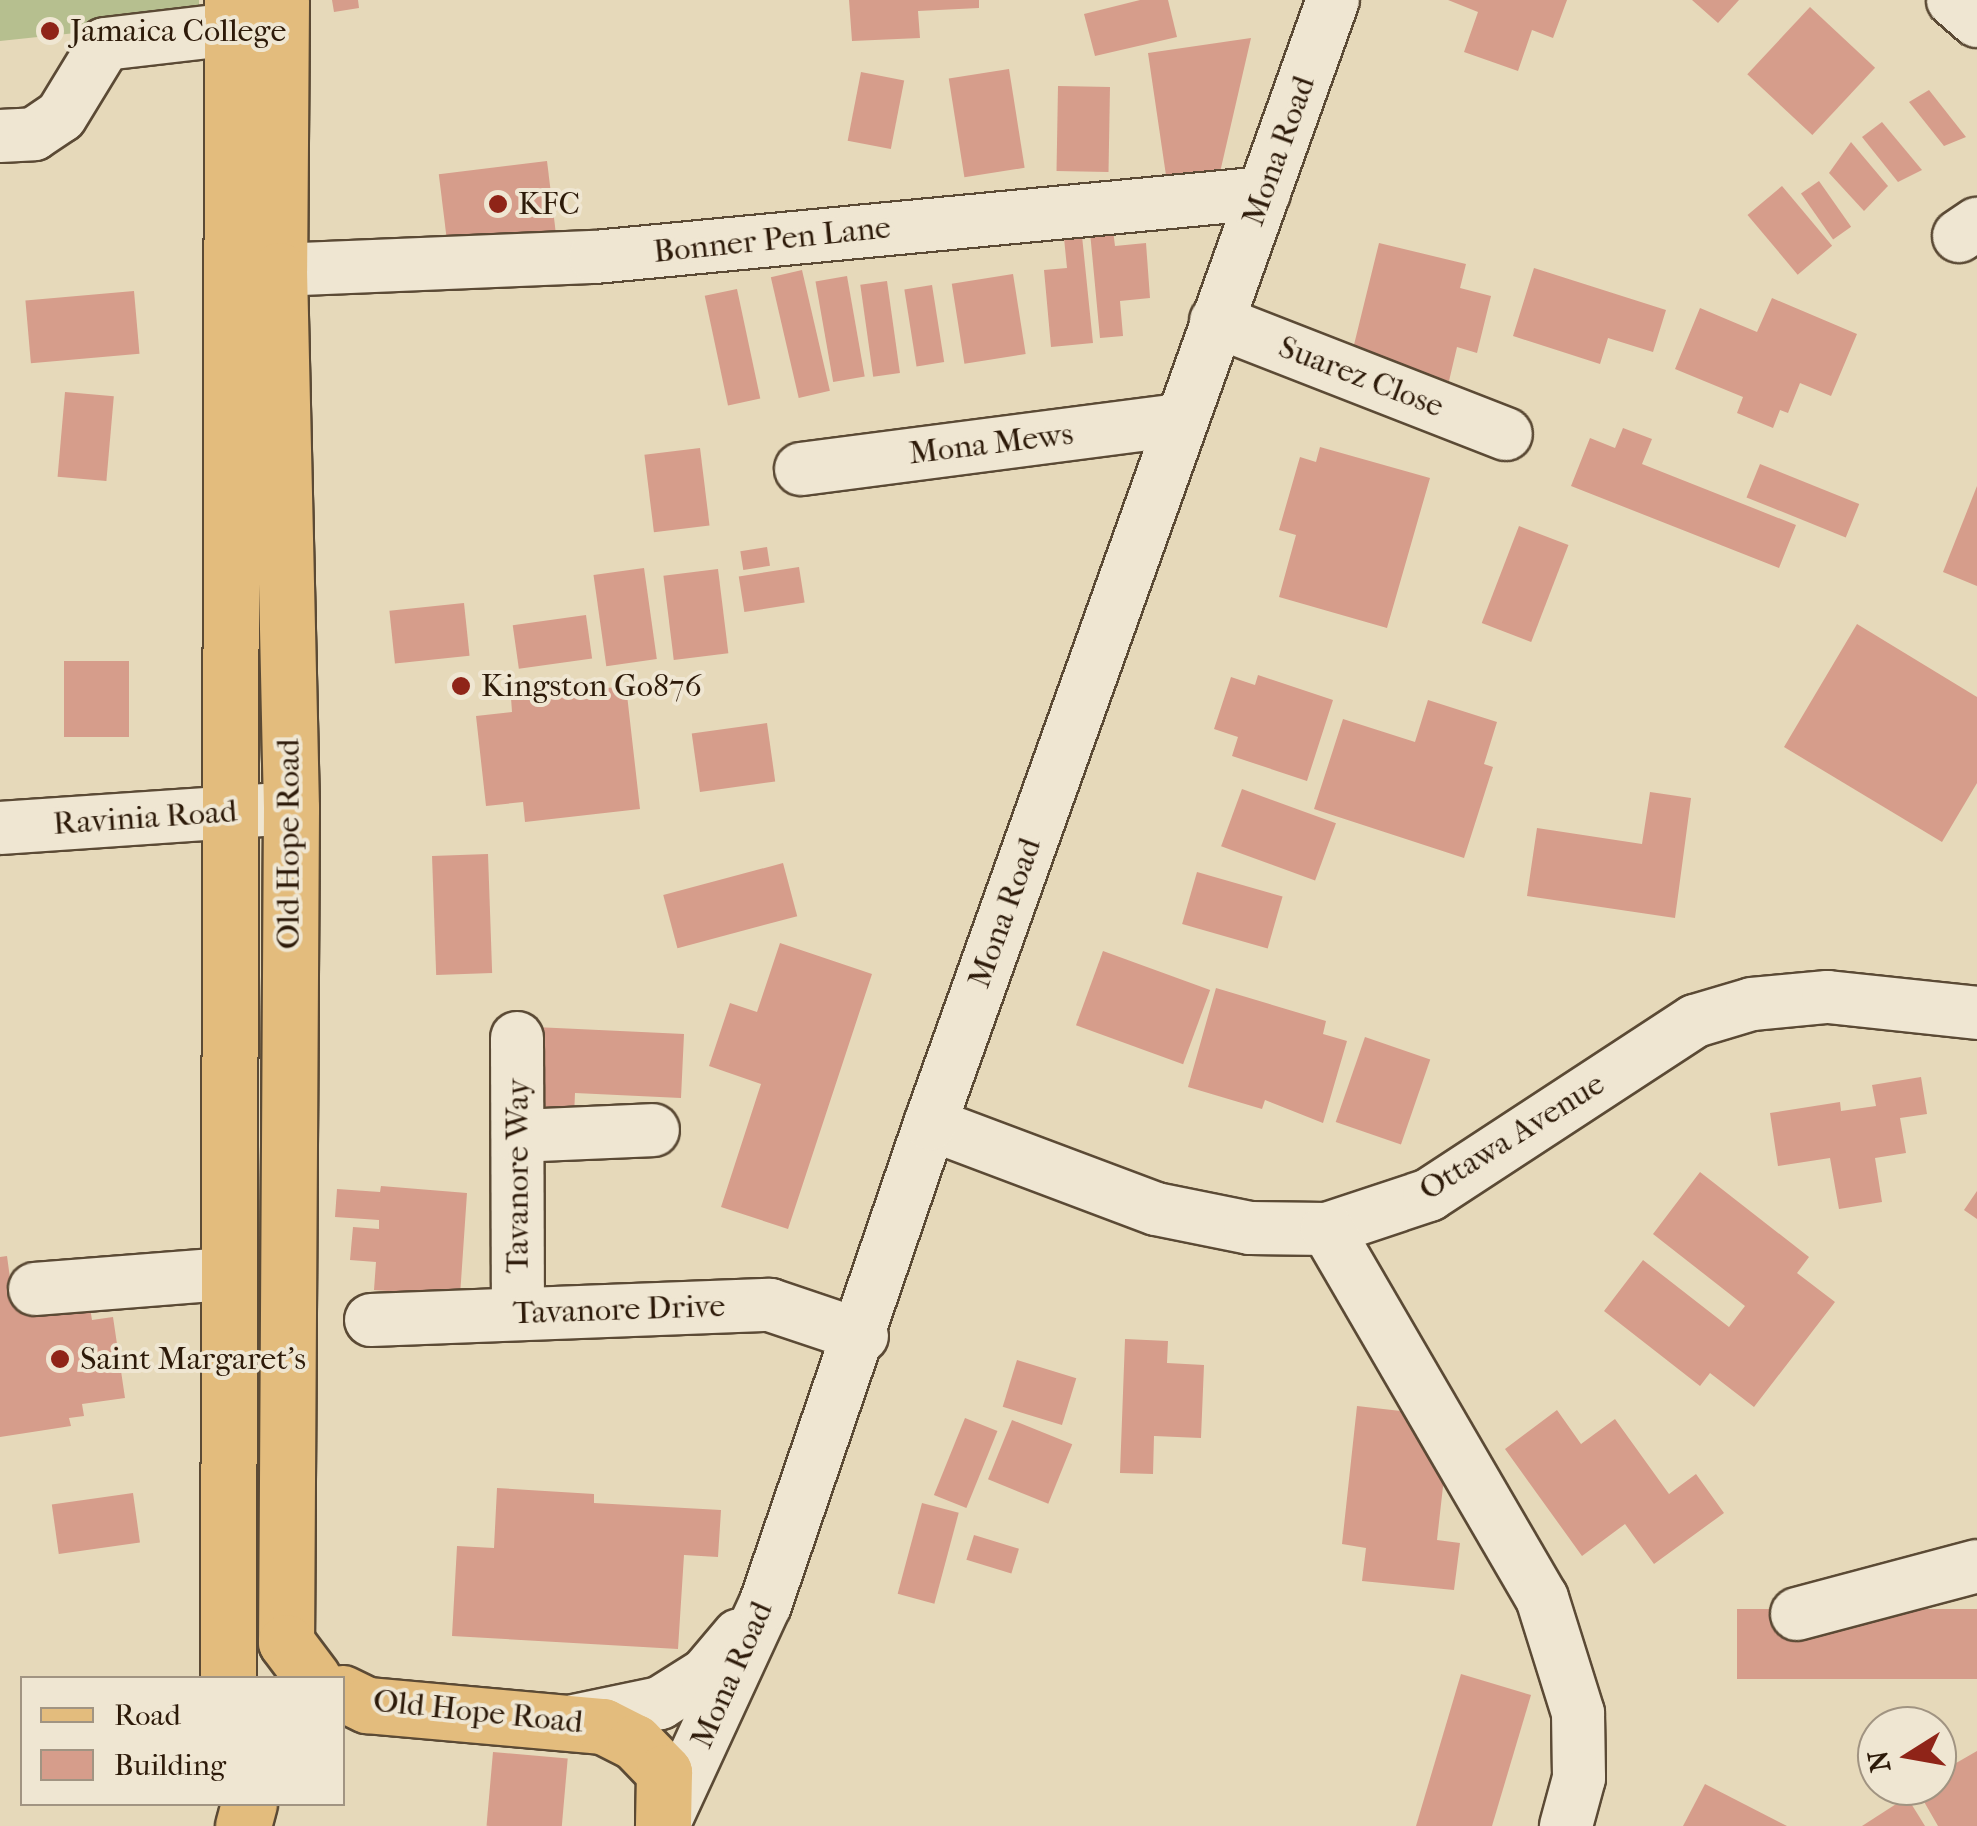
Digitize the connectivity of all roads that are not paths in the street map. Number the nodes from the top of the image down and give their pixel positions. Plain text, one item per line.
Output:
1 (281, 0) edge
2 (1333, 0) edge
3 (1953, 0) edge
4 (232, 15) edge
5 (1977, 21) edge
6 (0, 136) edge
7 (1264, 193) junction
8 (278, 270) junction
9 (1216, 321) junction
10 (1180, 420) junction
11 (1506, 434) dead end
12 (801, 469) dead end
13 (291, 808) junction
14 (234, 812) junction
15 (0, 828) edge
16 (1977, 1013) edge
17 (517, 1038) dead end
18 (930, 1124) junction
19 (653, 1130) dead end
20 (518, 1136) junction
21 (1326, 1229) junction
22 (226, 1274) junction
23 (36, 1289) dead end
24 (518, 1314) junction
25 (371, 1320) dead end
26 (862, 1336) junction
27 (1977, 1566) edge
28 (766, 1604) junction
29 (1797, 1614) dead end
30 (228, 1676) edge
31 (312, 1676) edge
32 (351, 1704) edge
33 (574, 1721) junction
34 (664, 1823) edge
35 (1566, 1826) edge

1 - 8 main road, Old Hope Road
2 - 7 street, Mona Road
3 - 5 street
4 - 6 street
4 - 14 main road, Old Hope Road
7 - 8 street, Bonner Pen Lane
7 - 9 street, Mona Road
8 - 13 main road, Old Hope Road
9 - 10 street, Mona Road
9 - 11 street, Suarez Close
10 - 12 street, Mona Mews
10 - 18 street, Mona Road
13 - 14 street, Ravinia Road
13 - 31 main road, Old Hope Road
14 - 15 street, Ravinia Road
14 - 22 main road, Old Hope Road
16 - 21 street, Ottawa Avenue
17 - 20 street, Tavanore Way
18 - 21 street, Ottawa Avenue
18 - 26 street, Mona Road
19 - 20 street
20 - 24 street, Tavanore Way
21 - 35 street
22 - 23 street
22 - 30 main road, Old Hope Road
24 - 25 street, Tavanore Drive
24 - 26 street, Tavanore Drive
26 - 28 street, Mona Road
27 - 29 street
28 - 33 street
28 - 34 street, Mona Road
32 - 33 main road, Old Hope Road
33 - 34 main road, Old Hope Road

